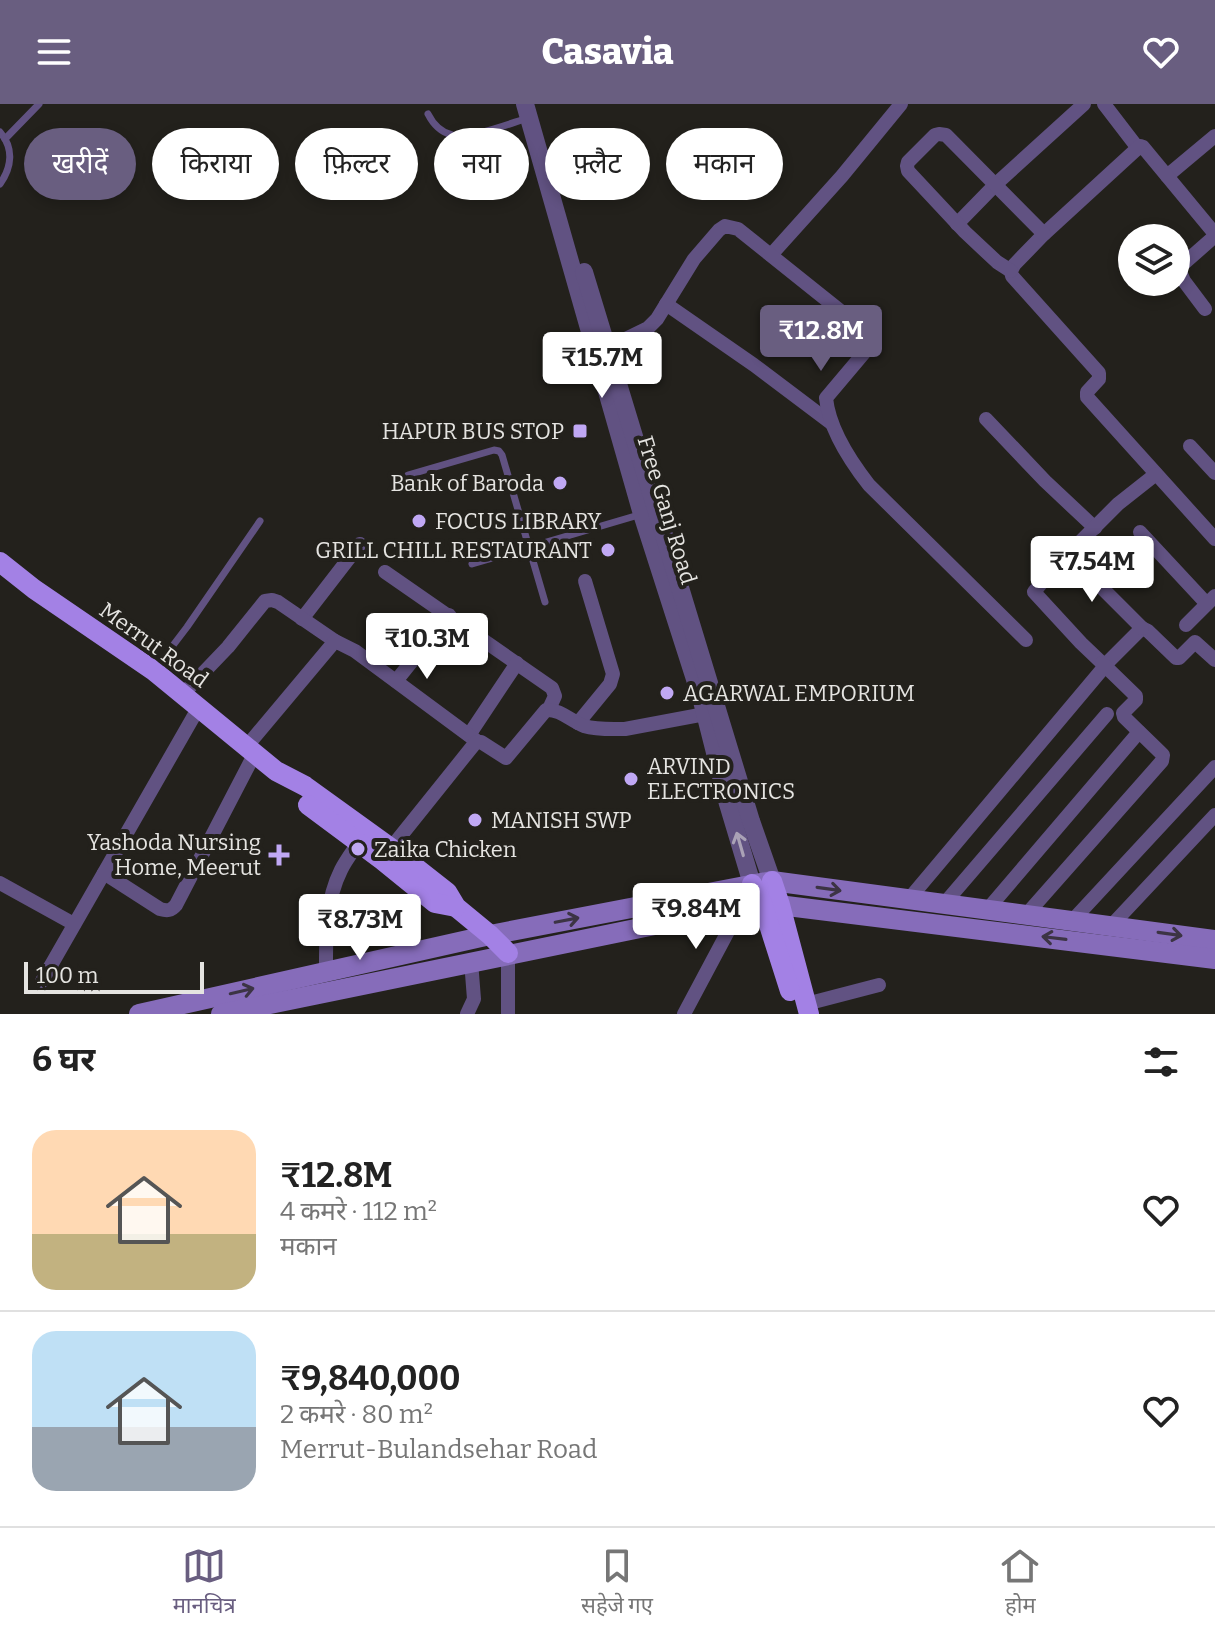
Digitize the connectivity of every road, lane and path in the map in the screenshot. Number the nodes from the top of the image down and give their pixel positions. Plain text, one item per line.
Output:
1 (39, 104) edge
2 (901, 104) edge
3 (1104, 104) edge
4 (1073, 107) edge
5 (530, 109) edge
6 (428, 114) dead end
7 (3, 136) edge
8 (1215, 136) edge
9 (1137, 147) junction
10 (1167, 176) junction
11 (0, 184) edge
12 (996, 184) junction
13 (957, 224) junction
14 (1044, 234) junction
15 (1215, 235) edge
16 (771, 255) junction
17 (1011, 271) junction
18 (666, 304) junction
19 (1205, 309) dead end
20 (607, 348) junction
21 (986, 419) dead end
22 (833, 424) junction
23 (1190, 446) dead end
24 (1215, 473) edge
25 (1156, 474) junction
26 (408, 475) dead end
27 (642, 514) junction
28 (260, 521) dead end
29 (1095, 528) junction
30 (1140, 532) dead end
31 (1215, 539) edge
32 (360, 544) dead end
33 (529, 548) junction
34 (1069, 555) junction
35 (472, 564) dead end
36 (2, 569) edge
37 (385, 572) dead end
38 (585, 581) dead end
39 (1211, 600) edge
40 (545, 602) dead end
41 (449, 615) junction
42 (302, 619) junction
43 (1186, 625) dead end
44 (1142, 628) junction
45 (1026, 640) dead end
46 (335, 641) junction
47 (1215, 660) edge
48 (517, 663) junction
49 (1104, 664) junction
50 (154, 671) junction
51 (396, 681) junction
52 (191, 701) junction
53 (549, 709) junction
54 (705, 714) junction
55 (1107, 714) dead end
56 (578, 723) junction
57 (1139, 732) junction
58 (474, 738) junction
59 (251, 750) junction
60 (1215, 767) edge
61 (276, 771) junction
62 (1215, 815) edge
63 (359, 842) junction
64 (391, 848) junction
65 (104, 873) junction
66 (762, 882) junction
67 (0, 883) edge
68 (909, 899) junction
69 (944, 904) junction
70 (761, 905) junction
71 (456, 907) junction
72 (987, 910) junction
73 (1026, 915) junction
74 (621, 920) junction
75 (1072, 921) junction
76 (74, 924) junction
77 (1111, 926) junction
78 (490, 935) junction
79 (1215, 940) edge
80 (508, 953) junction
81 (1215, 959) edge
82 (471, 961) junction
83 (326, 972) junction
84 (42, 981) dead end
85 (879, 985) dead end
86 (804, 1011) edge
87 (139, 1014) edge
88 (221, 1014) edge
89 (467, 1014) edge
90 (508, 1014) edge
91 (684, 1014) edge

1 - 7 lane
2 - 16 street
3 - 9 street
4 - 12 street
5 - 6 lane
5 - 20 street
5 - 27 street, Free Ganj Road
7 - 11 lane
8 - 10 street
9 - 10 street
9 - 14 street
10 - 15 street
12 - 13 street
12 - 13 street
12 - 14 street
13 - 17 street
14 - 17 street
15 - 19 street
16 - 18 street
16 - 22 street
17 - 25 street
18 - 20 street
18 - 22 street
20 - 66 street
21 - 29 street
22 - 45 street
23 - 24 street
25 - 29 street
25 - 31 street
26 - 33 lane
27 - 33 lane
27 - 54 street, Free Ganj Road
28 - 50 lane
29 - 34 street
30 - 39 street
32 - 42 street
33 - 35 lane
33 - 40 lane
34 - 44 street
34 - 49 street
36 - 50 main road, Merrut Road
37 - 41 street
38 - 56 street
39 - 43 street
41 - 48 street
41 - 51 street
42 - 46 street
42 - 52 street
44 - 47 street
44 - 49 street
46 - 51 street
46 - 59 street
48 - 53 street
48 - 58 street
49 - 57 street
49 - 68 street
50 - 52 main road, Merrut Road
51 - 58 street
52 - 59 main road, Merrut Road
52 - 65 street
53 - 56 street
53 - 58 street
54 - 56 street
66 -> 54 street, Free Ganj Road
55 - 69 street
57 - 72 street
57 - 73 street
58 - 64 street
59 - 61 main road, Merrut Road
59 - 65 street
60 - 75 street
61 - 63 main road, Merrut Road
61 - 64 main road, Merrut Road
62 - 77 street
63 - 71 main road, Merrut Road
63 - 83 street
64 - 71 main road, Merrut Road
65 - 76 street
66 -> 68 main road
66 - 70 main road
66 - 74 main road
67 - 76 street
68 - 69 main road
69 - 72 main road
70 - 74 main road
81 -> 70 main road
70 - 86 main road
70 - 91 street
71 - 78 main road, Merrut Road
72 - 73 main road
73 - 75 main road
78 -> 74 main road
74 - 80 main road
75 - 77 main road
76 - 84 street
77 -> 79 main road
78 - 80 main road, Merrut Road
78 - 83 main road
80 - 82 main road
80 - 90 street
82 - 88 main road
82 - 89 street
87 -> 83 main road
85 - 86 street

